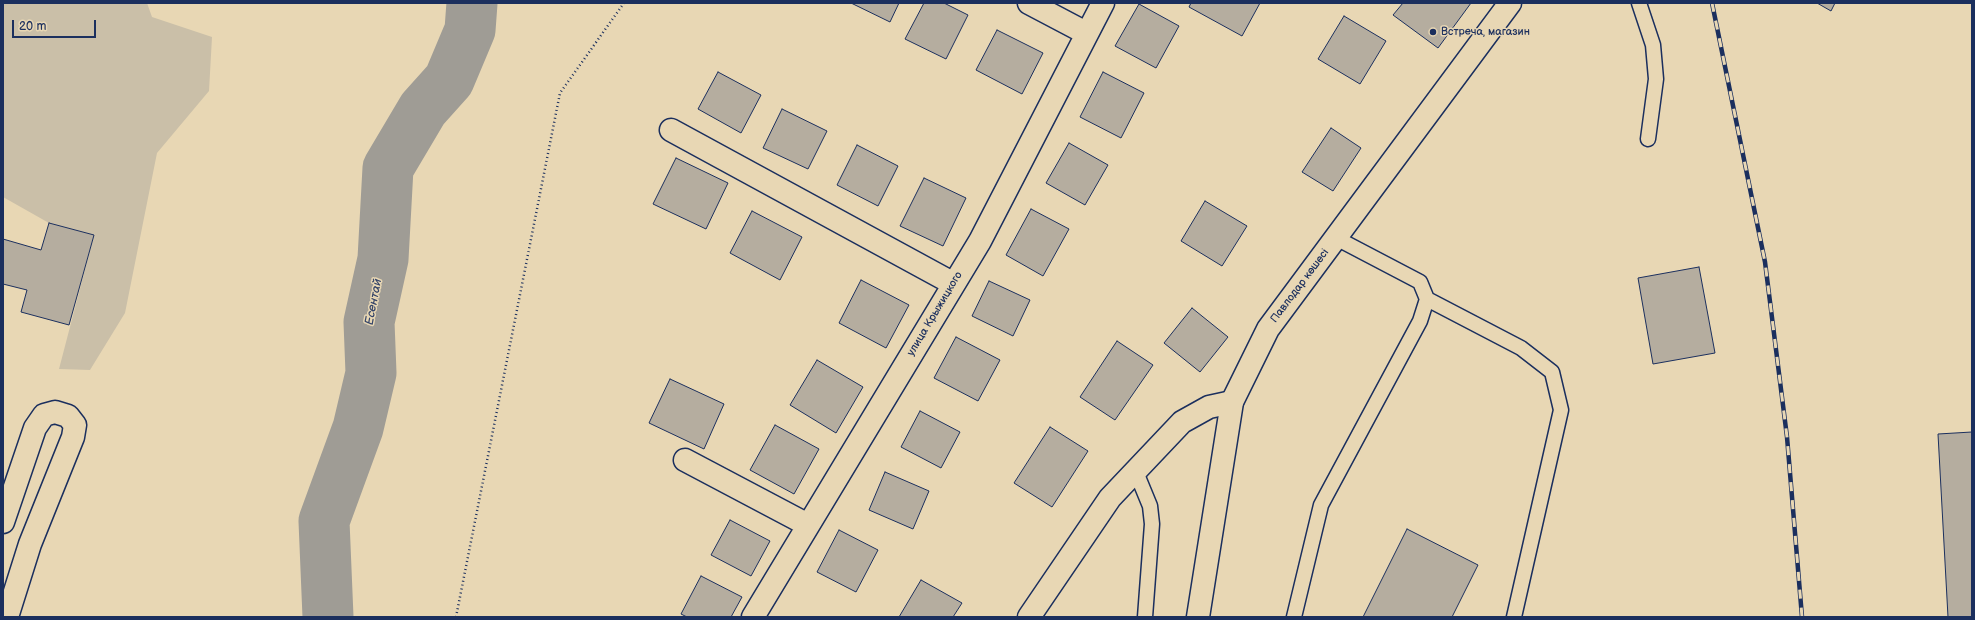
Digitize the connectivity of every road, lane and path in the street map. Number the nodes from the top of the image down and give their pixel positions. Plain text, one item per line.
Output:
1 (624, 3) edge
2 (1029, 3) edge
3 (1103, 3) edge
4 (1510, 3) edge
5 (1639, 3) edge
6 (1086, 33) junction
7 (671, 130) dead end
8 (1648, 139) dead end
9 (1336, 238) junction
10 (954, 284) junction
11 (1427, 299) junction
12 (1232, 402) junction
13 (685, 460) dead end
14 (1136, 472) junction
15 (3, 522) edge
16 (808, 525) junction
17 (7, 617) edge
18 (456, 617) edge
19 (753, 617) edge
20 (1029, 617) edge
21 (1145, 617) edge
22 (1198, 617) edge
23 (1294, 617) edge
24 (1514, 617) edge

1 - 18 path
2 - 6 street
3 - 6 street, улица Крыжицкого
4 - 9 street, Павлодар көшесі
5 - 8 lane
6 - 10 street, улица Крыжицкого
7 - 10 street
9 - 11 lane
9 - 12 street, Павлодар көшесі
10 - 16 street, улица Крыжицкого
11 - 23 lane
11 - 24 lane
12 - 14 street
12 - 22 street, Павлодар көшесі
13 - 16 street
14 - 20 street
14 - 21 lane
15 - 17 street
16 - 19 street, улица Крыжицкого

